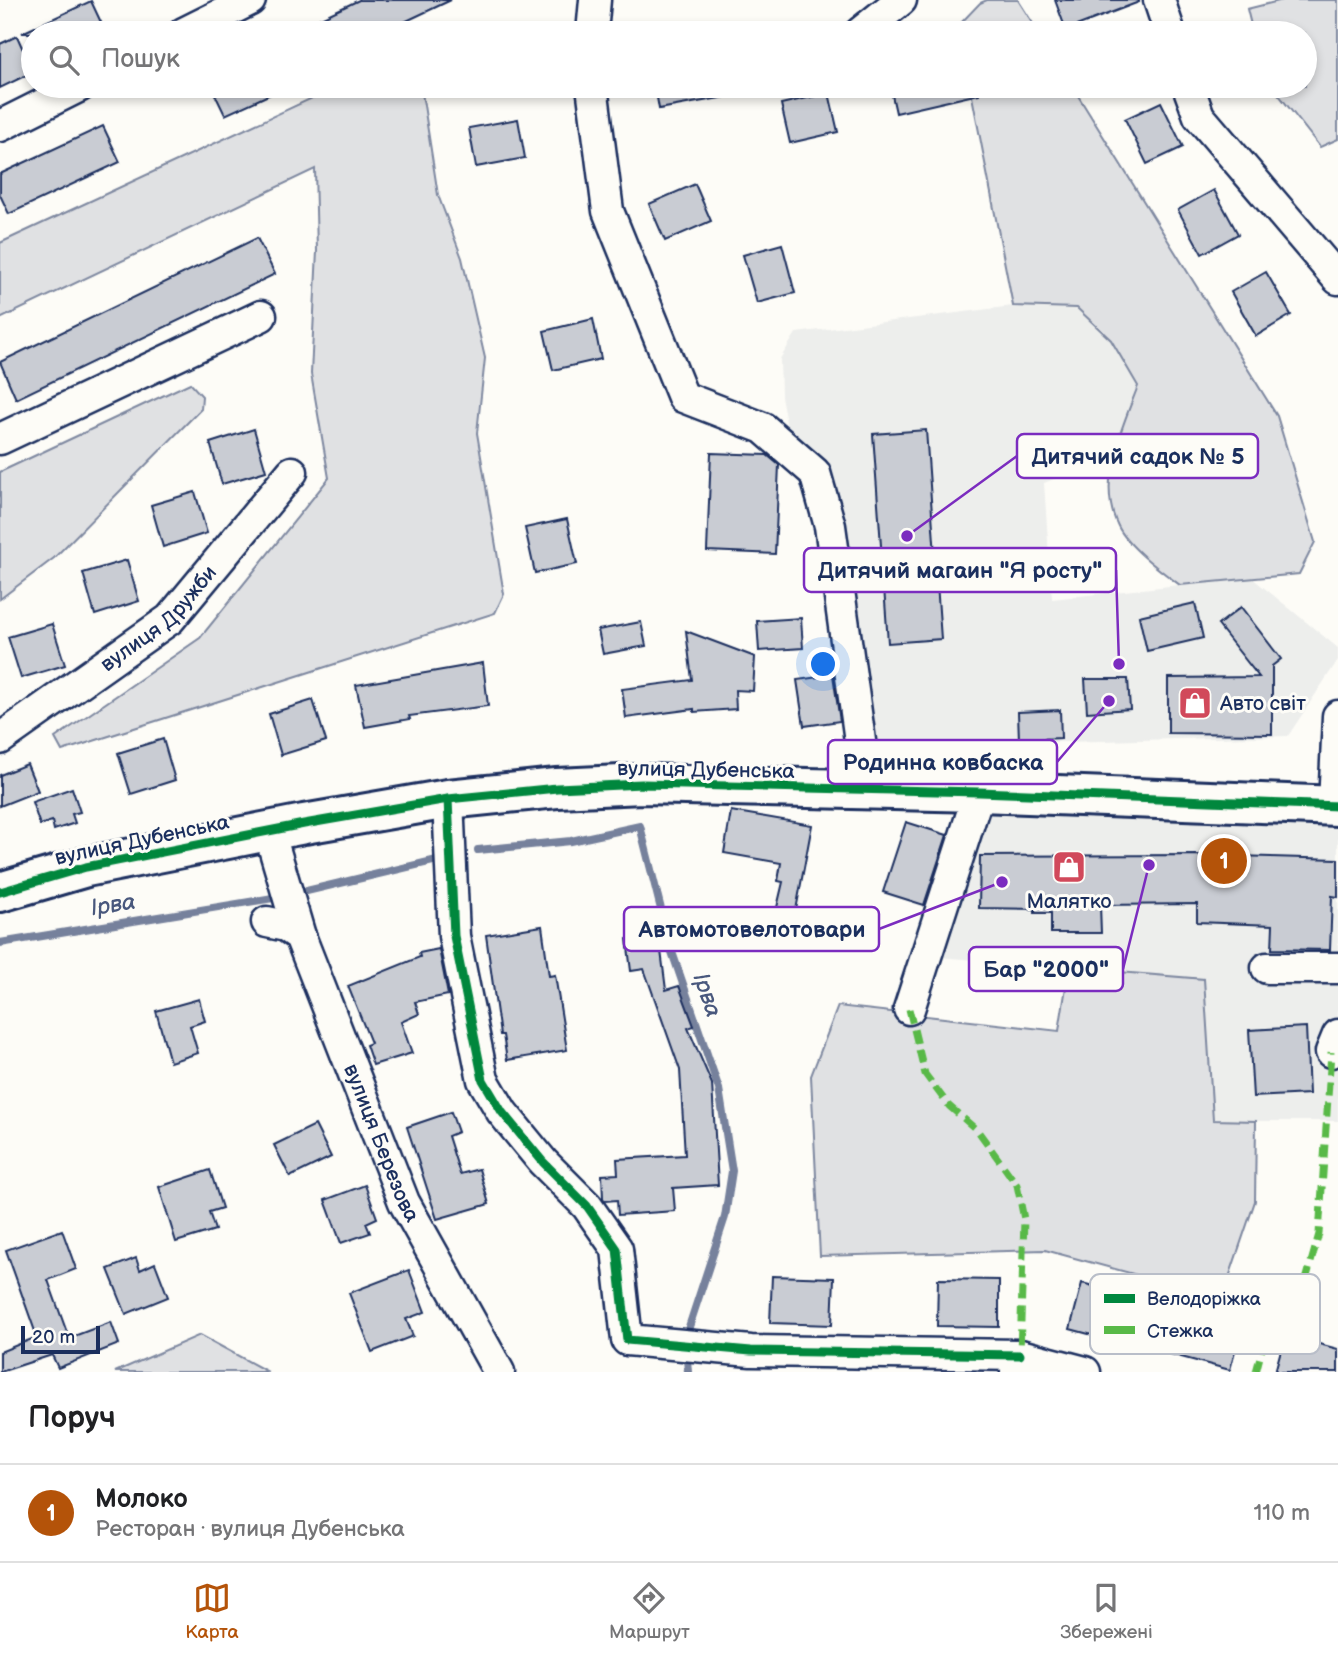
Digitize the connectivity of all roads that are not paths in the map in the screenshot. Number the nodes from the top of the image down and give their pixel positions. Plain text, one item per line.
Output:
1 (250, 0) edge
2 (595, 0) edge
3 (901, 0) edge
4 (1159, 0) edge
5 (208, 21) edge
6 (593, 21) edge
7 (875, 21) edge
8 (1166, 21) edge
9 (55, 98) edge
10 (594, 98) edge
11 (1192, 98) edge
12 (0, 126) edge
13 (1338, 279) edge
14 (261, 316) dead end
15 (0, 439) edge
16 (292, 472) dead end
17 (1338, 716) edge
18 (0, 739) edge
19 (867, 791) junction
20 (979, 792) junction
21 (448, 799) junction
22 (1336, 806) edge
23 (269, 831) junction
24 (0, 892) edge
25 (267, 922) dead end
26 (300, 936) junction
27 (1267, 968) dead end
28 (1338, 968) edge
29 (909, 1009) dead end
30 (1018, 1364) edge
31 (499, 1372) edge
32 (1085, 1372) edge

1 - 5 street
2 - 6 street
3 - 7 street
4 - 8 street
9 - 12 street
10 - 19 street
11 - 13 street
14 - 15 street
16 - 18 street, вулиця Дружби
17 - 22 street
19 - 20 main road, вулиця Дубенська
19 - 21 main road, вулиця Дубенська
20 - 22 main road, вулиця Дубенська
20 - 29 street
21 - 23 main road, вулиця Дубенська
21 - 30 street
23 - 24 main road, вулиця Дубенська
23 - 26 street, вулиця Березова
25 - 26 street
26 - 31 street, вулиця Березова
27 - 28 street
30 - 32 street

